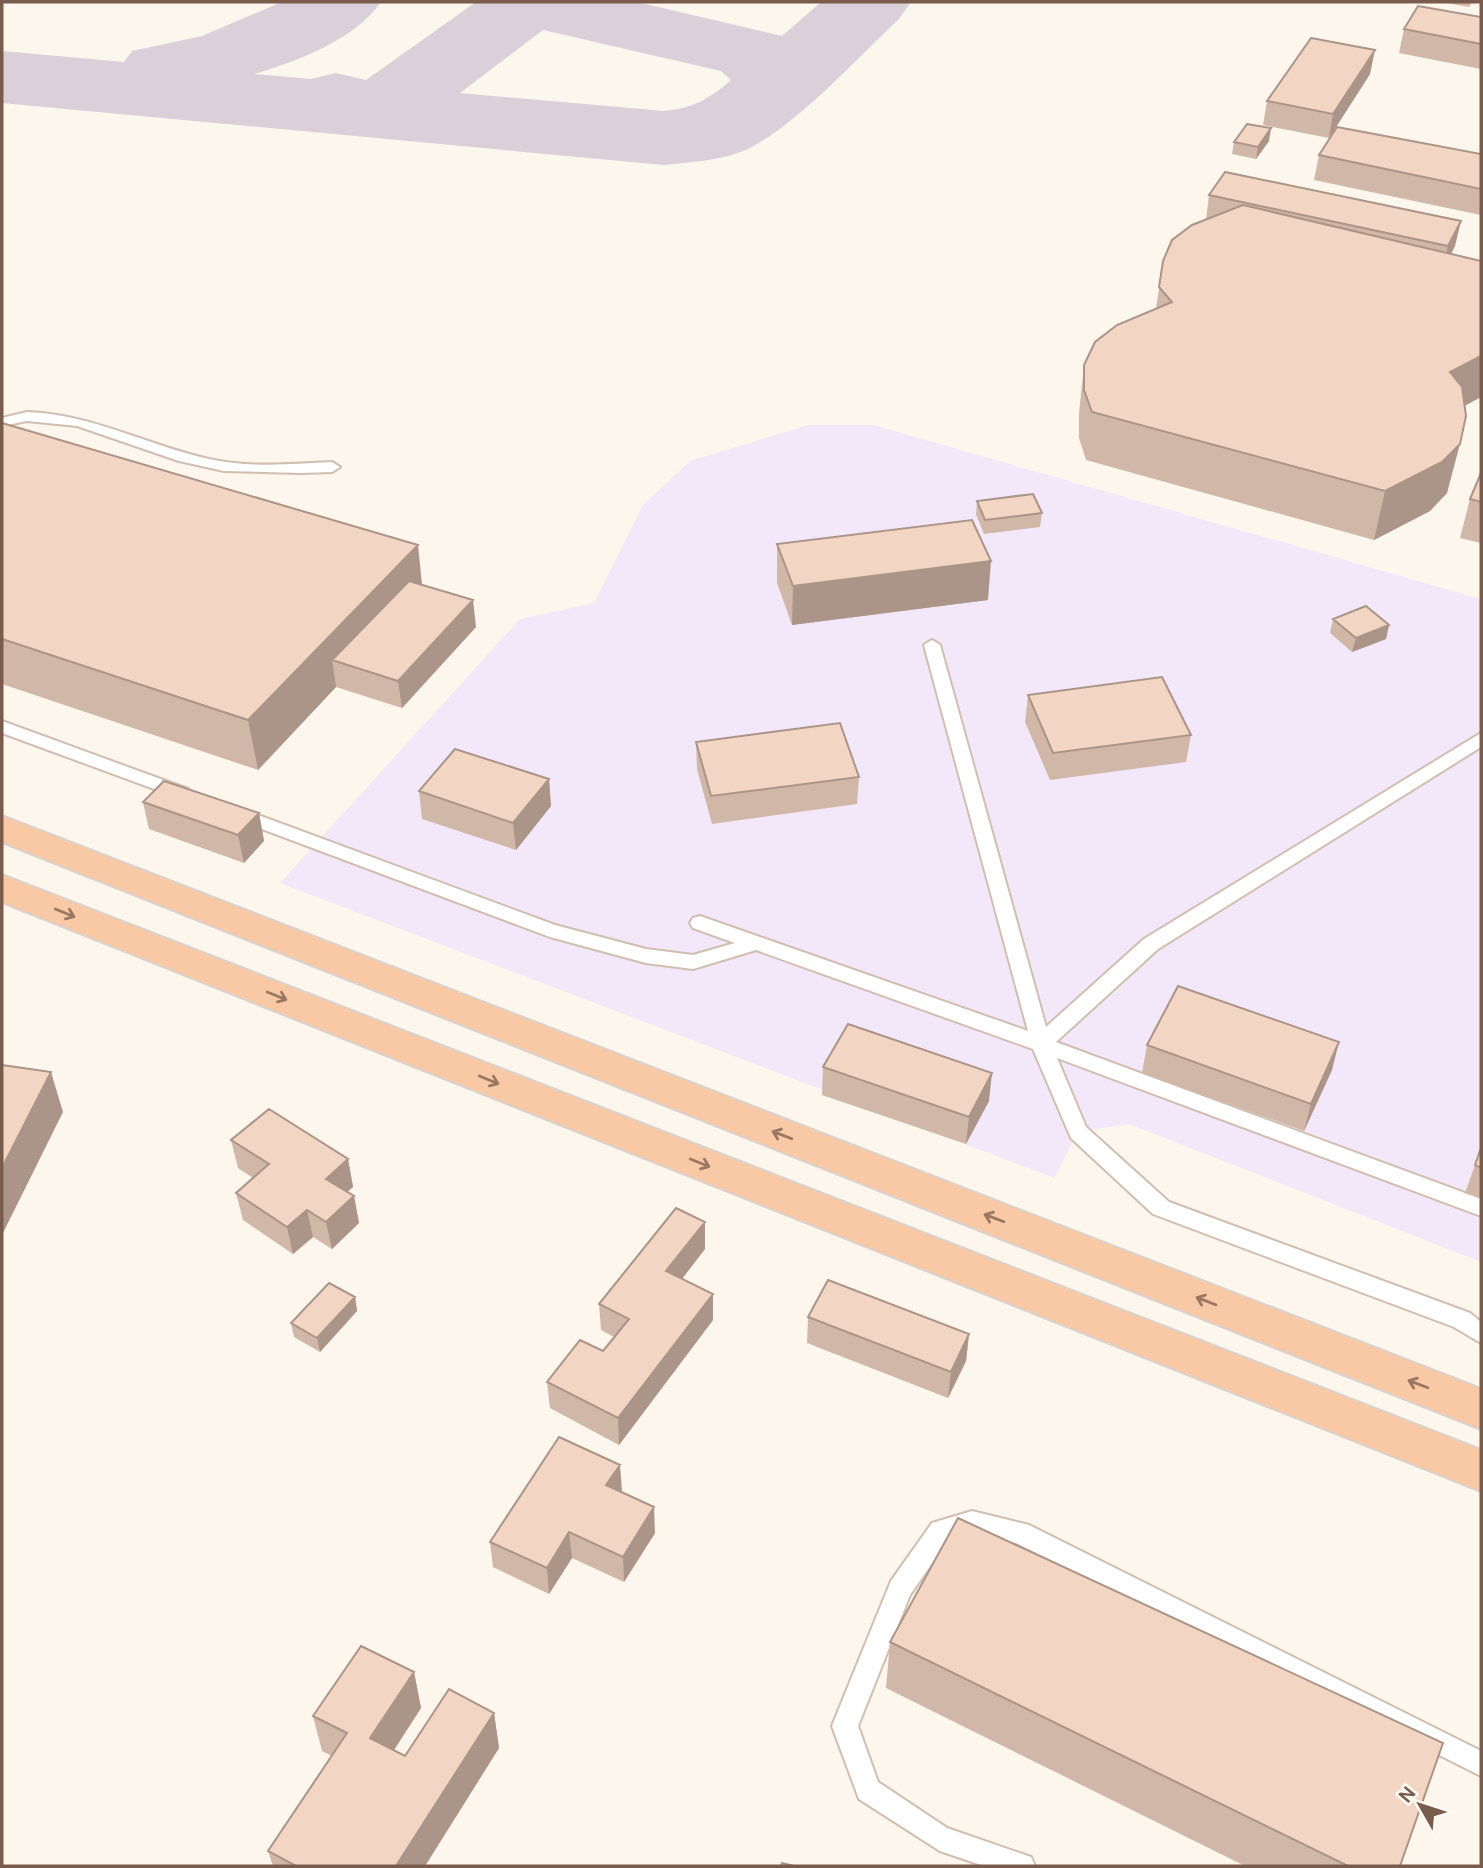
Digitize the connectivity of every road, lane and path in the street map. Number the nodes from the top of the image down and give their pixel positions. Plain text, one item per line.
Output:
1 (2, 422) edge
2 (332, 467) dead end
3 (932, 645) dead end
4 (2, 727) edge
5 (1481, 739) edge
6 (198, 799) edge
7 (224, 808) edge
8 (2, 828) edge
9 (2, 888) edge
10 (700, 923) dead end
11 (757, 943) junction
12 (1041, 1044) junction
13 (1481, 1208) edge
14 (1481, 1334) edge
15 (1481, 1409) edge
16 (1481, 1471) edge
17 (1481, 1764) edge
18 (1022, 1866) edge

1 - 2 lane
3 - 12 lane
4 - 6 lane
5 - 12 lane
7 - 11 lane
15 -> 8 highway
9 -> 16 highway
10 - 11 lane
11 - 12 lane
12 - 13 lane
12 - 14 lane
17 - 18 lane

